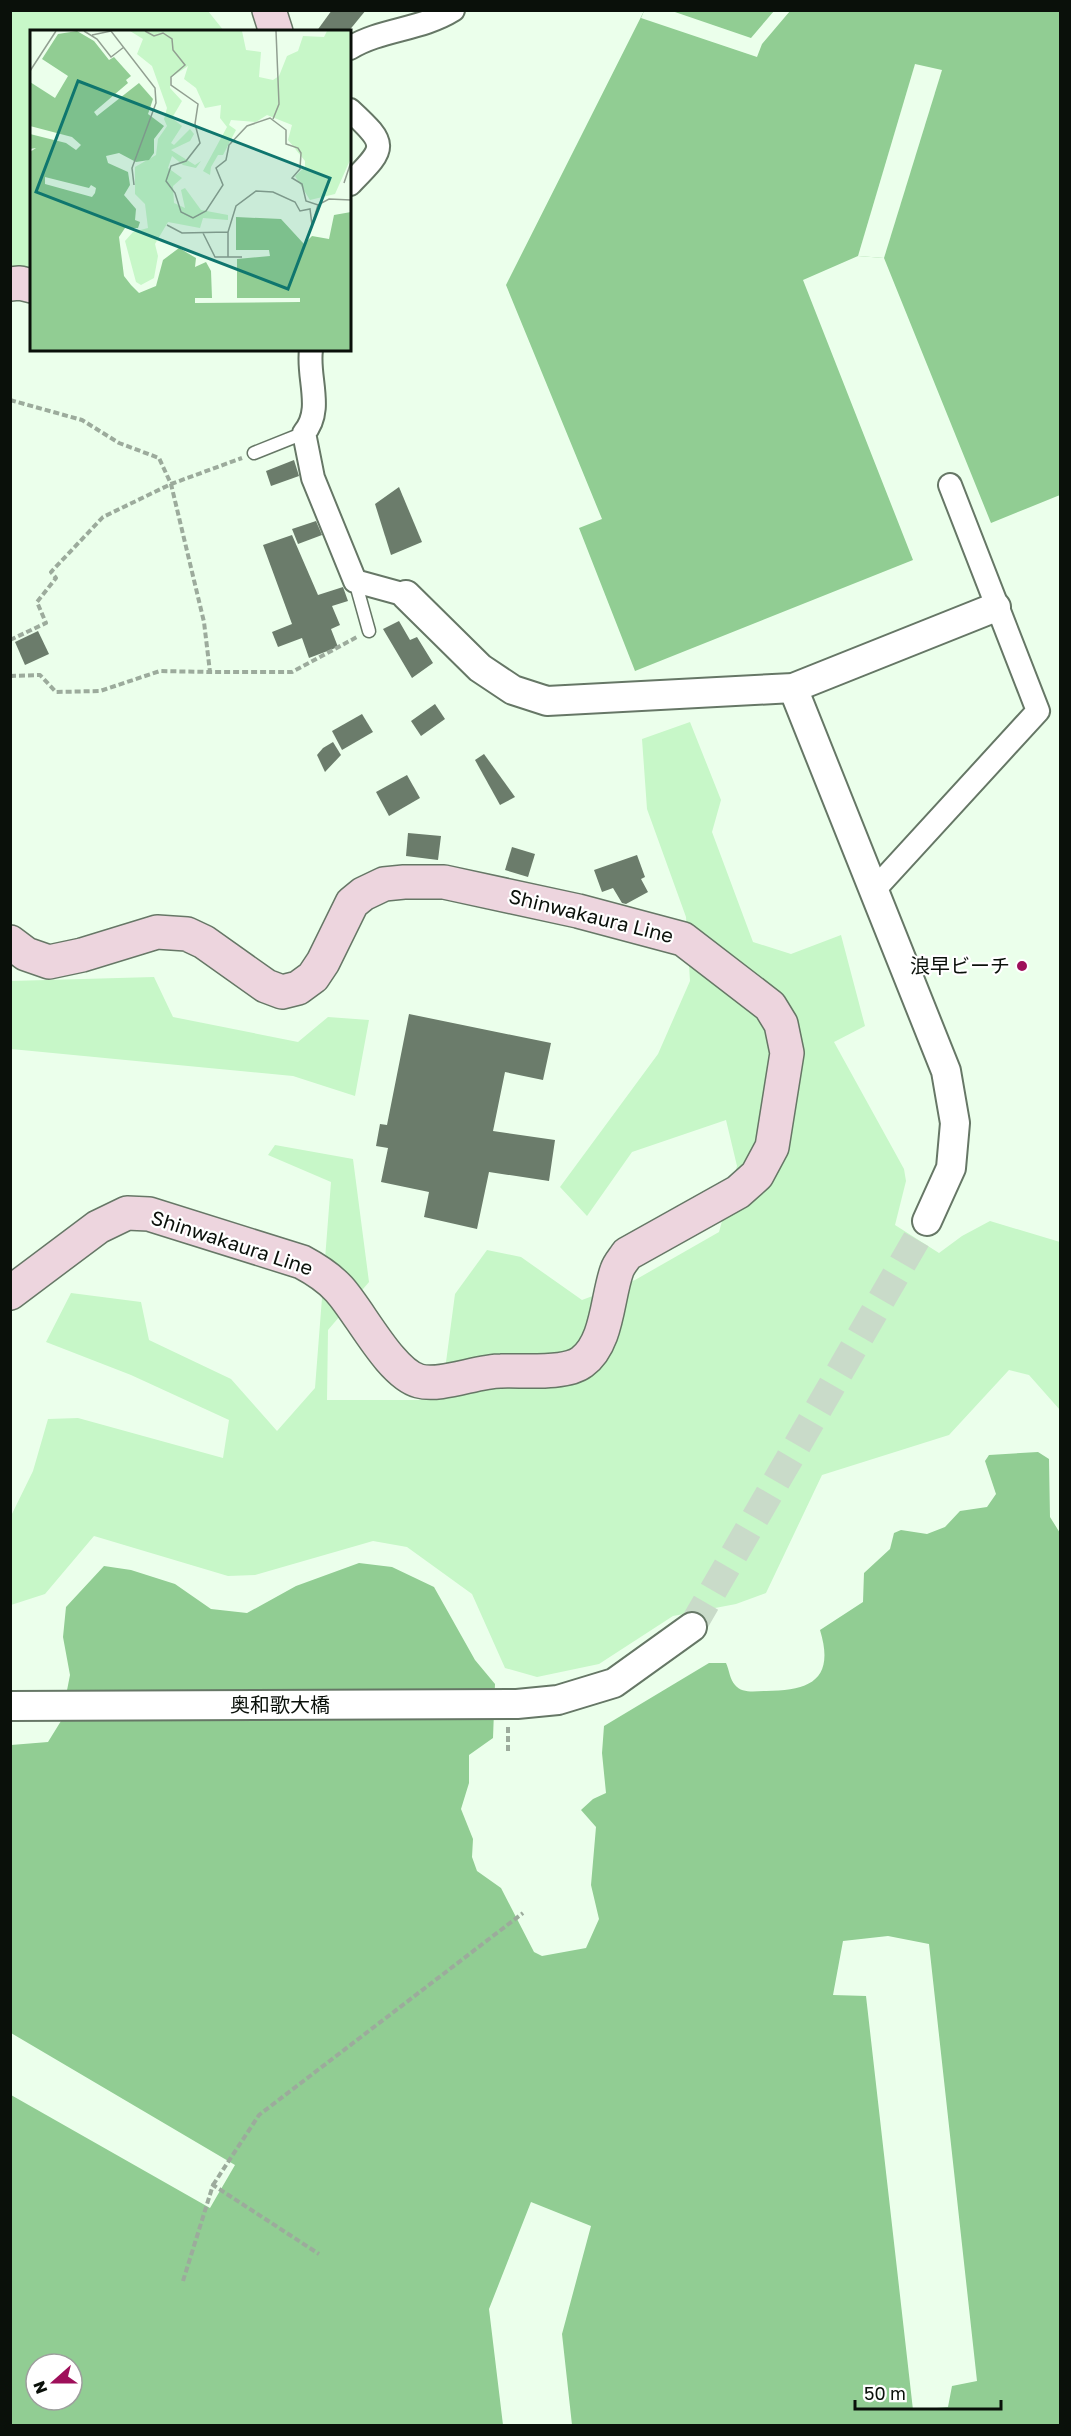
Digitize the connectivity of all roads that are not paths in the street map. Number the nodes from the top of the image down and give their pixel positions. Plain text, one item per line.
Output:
1 (453, 10) edge
2 (351, 47) edge
3 (351, 111) edge
4 (351, 183) edge
5 (10, 284) edge
6 (30, 286) edge
7 (311, 351) edge
8 (304, 433) junction
9 (254, 453) road end
10 (950, 485) dead end
11 (355, 581) junction
12 (406, 595) joint
13 (996, 607) junction
14 (369, 631) road end
15 (793, 688) junction
16 (874, 890) junction
17 (10, 942) edge
18 (927, 1221) tunnel mouth
19 (10, 1293) edge
20 (692, 1627) tunnel mouth
21 (10, 1706) edge

1 - 2 street
3 - 4 street
5 - 6 main road
7 - 8 street
8 - 9 lane
8 - 11 street
10 - 13 street
11 - 12 street
11 - 14 lane
12 - 15 street
13 - 15 street
13 - 16 street
15 - 16 street
16 - 18 street
17 - 19 main road, Shinwakaura Line
20 - 21 street, 奥和歌大橋

